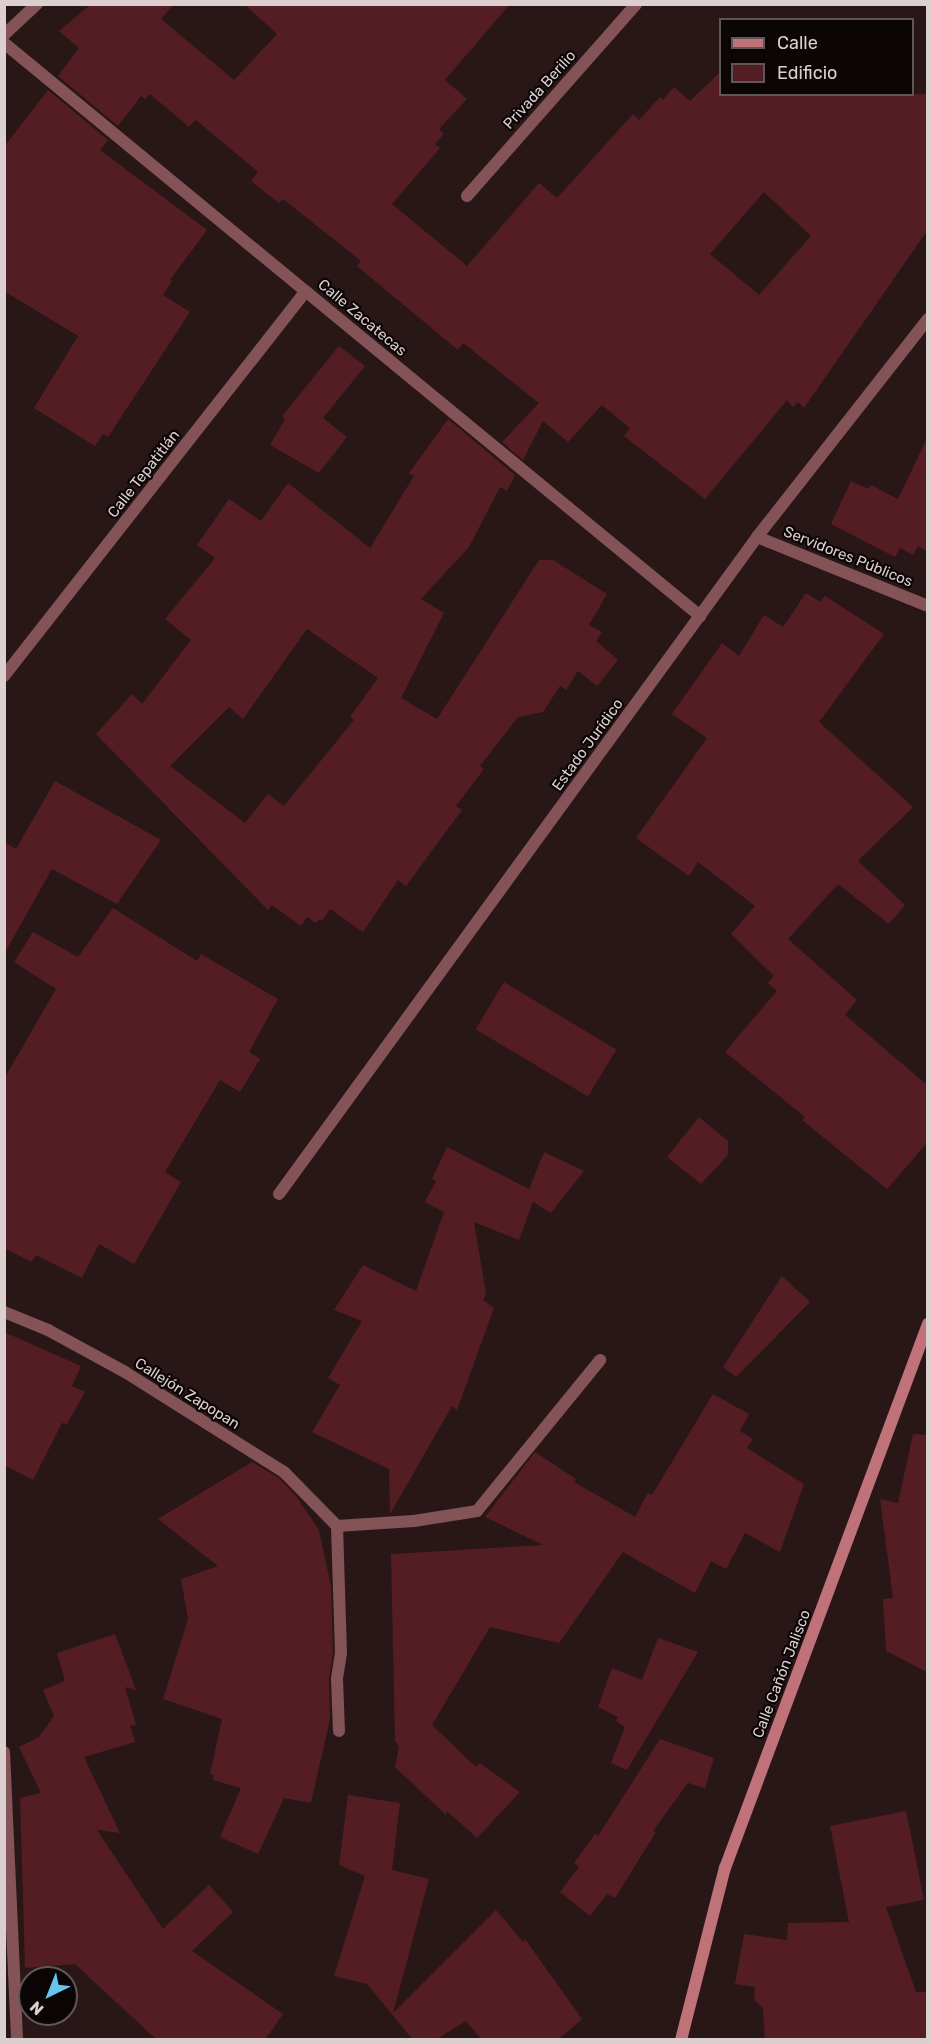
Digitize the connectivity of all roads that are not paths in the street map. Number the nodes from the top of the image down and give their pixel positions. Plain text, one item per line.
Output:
1 (37, 4) edge
2 (636, 4) edge
3 (4, 35) edge
4 (4, 43) edge
5 (467, 196) dead end
6 (306, 291) junction
7 (927, 319) edge
8 (757, 537) junction
9 (927, 606) edge
10 (700, 616) junction
11 (4, 676) edge
12 (279, 1194) dead end
13 (4, 1312) edge
14 (927, 1324) edge
15 (600, 1360) dead end
16 (337, 1526) junction
17 (339, 1731) dead end
18 (4, 1752) edge
19 (17, 2040) edge
20 (681, 2040) edge

1 - 3 street
2 - 5 street, Privada Berilio
4 - 6 street, Calle Zacatecas
6 - 10 street, Calle Zacatecas
6 - 11 street, Calle Tepatitlán
7 - 8 street, Estado Jurídico
8 - 9 street, Servidores Públicos
8 - 10 street, Estado Jurídico
10 - 12 street, Estado Jurídico
13 - 16 street, Callejón Zapopan
14 - 20 street, Calle Cañón Jalisco
15 - 16 street
16 - 17 street
18 - 19 street

